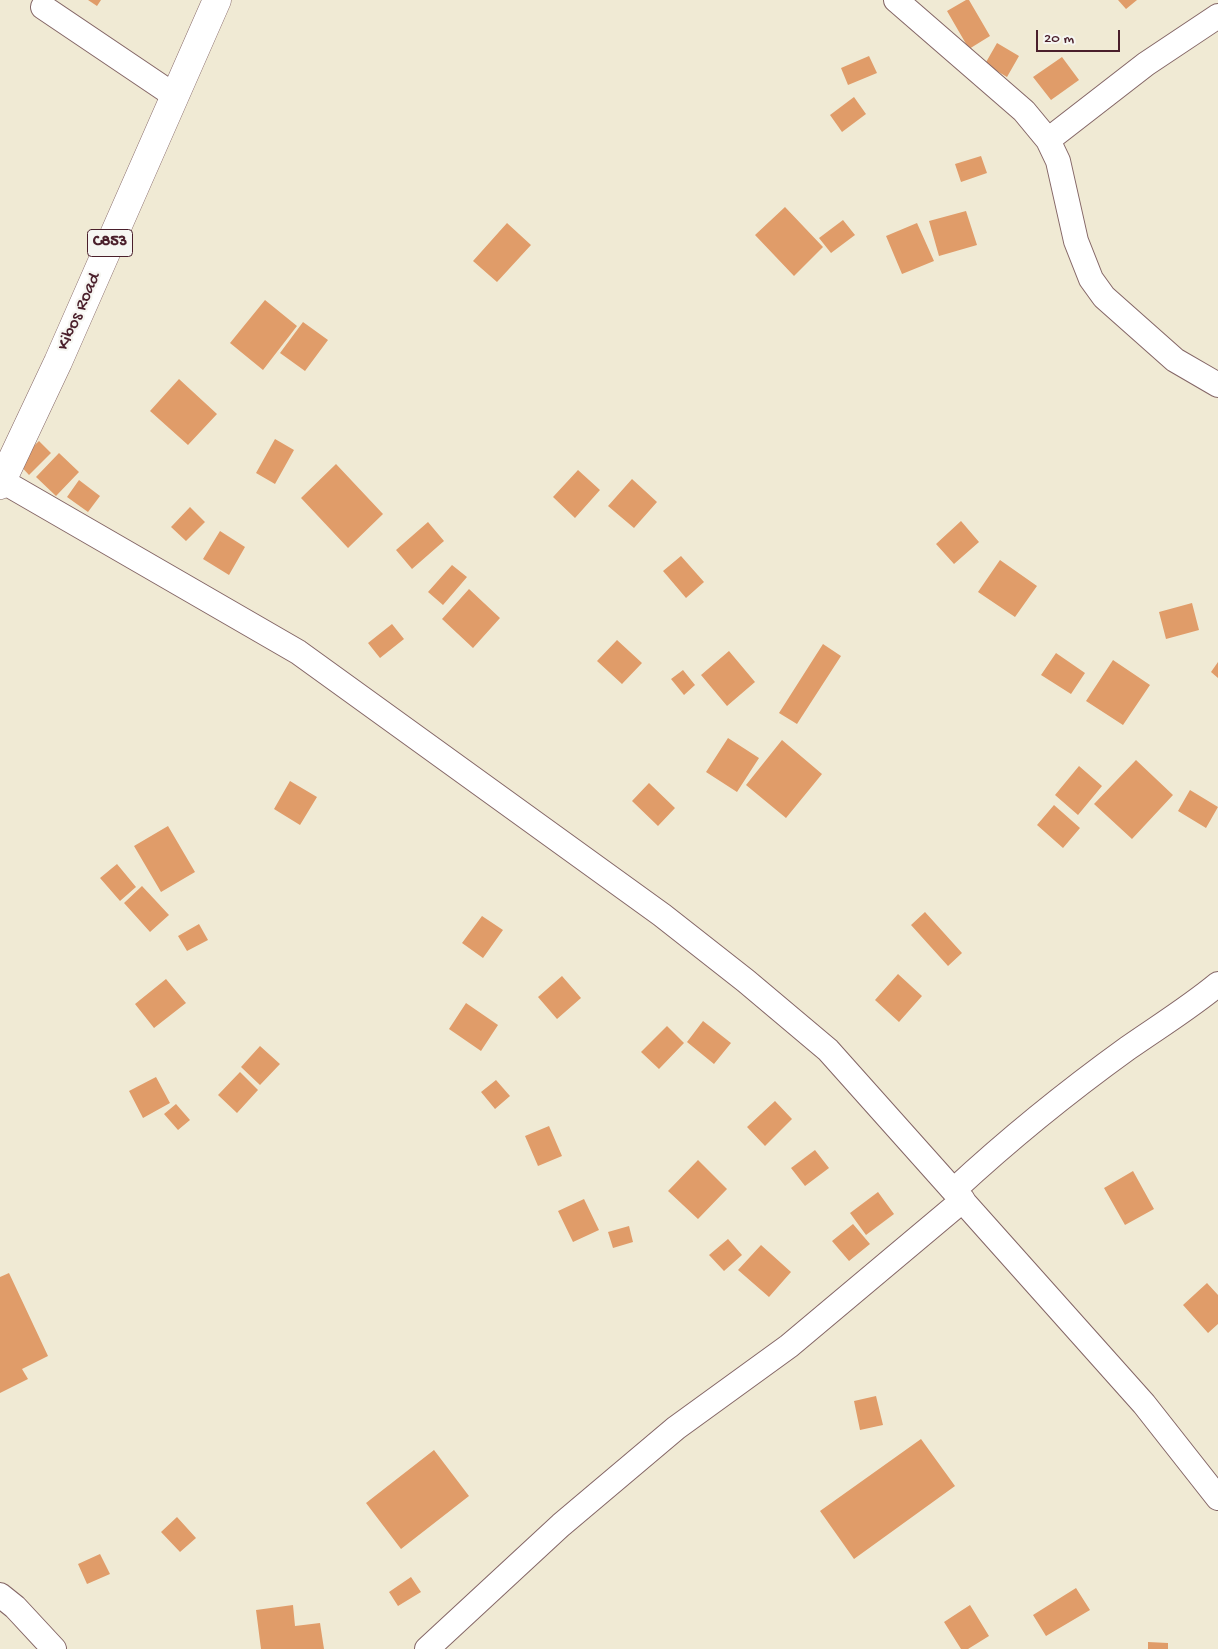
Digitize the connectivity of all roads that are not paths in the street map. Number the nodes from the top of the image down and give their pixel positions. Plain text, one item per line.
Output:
1 (217, 0) edge
2 (896, 0) edge
3 (43, 7) dead end
4 (1218, 16) edge
5 (175, 96) junction
6 (1048, 140) junction
7 (1218, 385) edge
8 (8, 450) edge
9 (1, 483) edge
10 (1218, 984) edge
11 (959, 1195) junction
12 (1218, 1498) edge
13 (0, 1596) edge
14 (54, 1649) edge
15 (427, 1649) edge

1 - 5 main road, Kibos Road / C853
2 - 6 street
3 - 5 street
4 - 6 street
5 - 8 main road, Kibos Road / C853
6 - 7 street
8 - 9 main road, Kibos Road / C853
9 - 11 street
10 - 11 street
11 - 12 street
11 - 15 street
13 - 14 street

